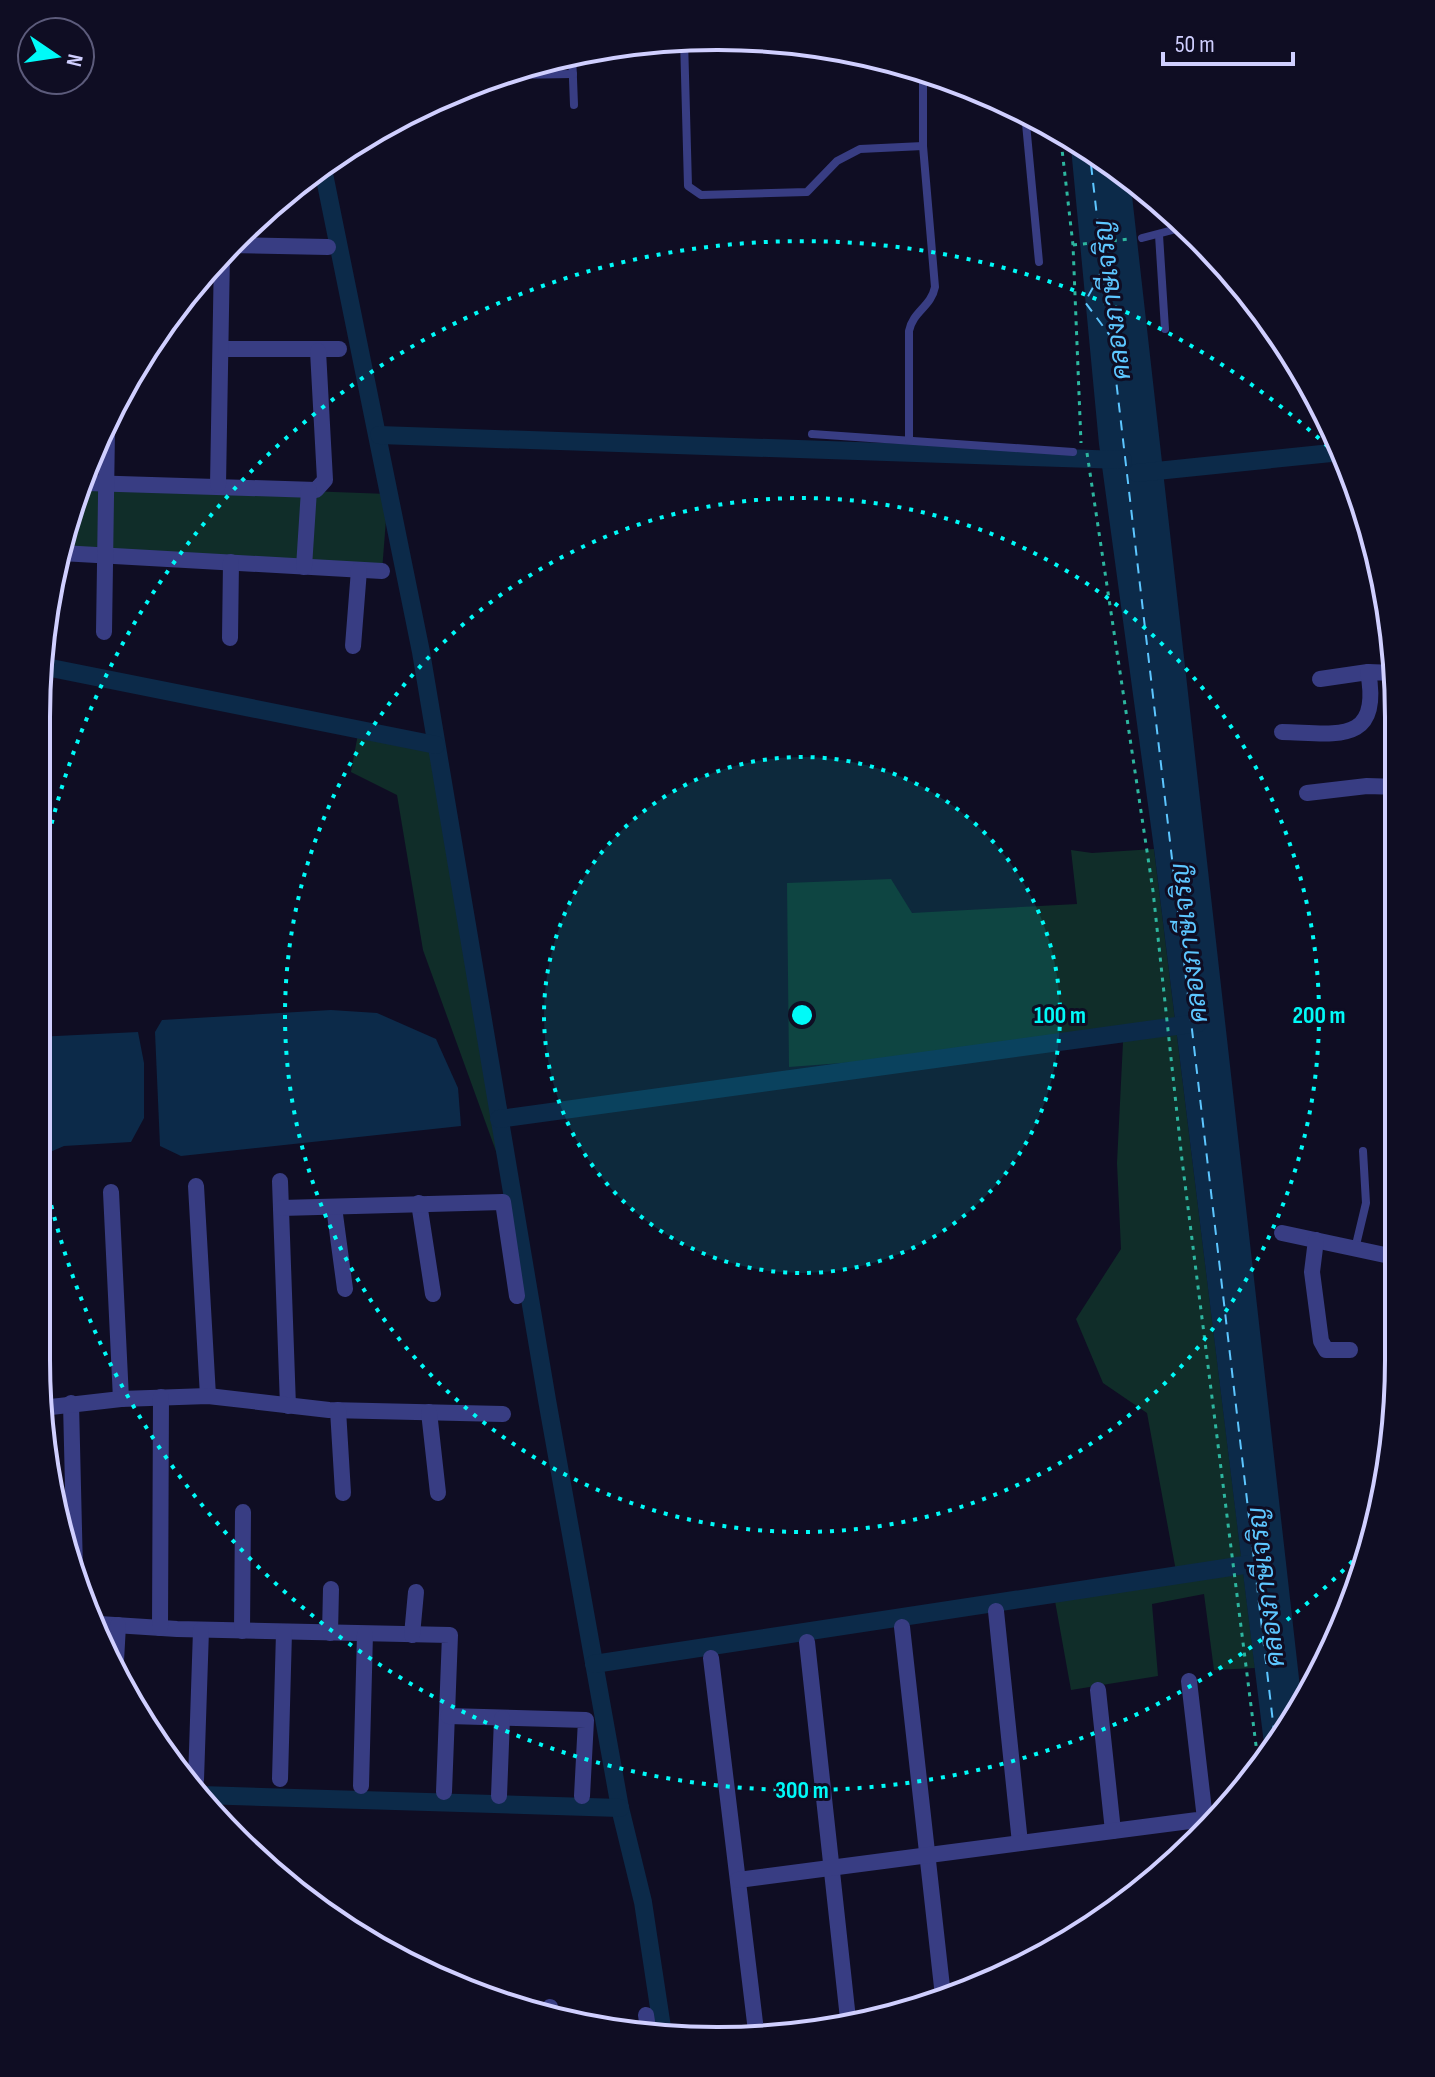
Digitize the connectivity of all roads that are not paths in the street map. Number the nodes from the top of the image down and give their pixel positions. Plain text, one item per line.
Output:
1 (684, 51) edge
2 (573, 66) edge
3 (573, 74) junction
4 (540, 75) edge
5 (923, 82) edge
6 (574, 105) dead end
7 (1026, 126) edge
8 (923, 146) junction
9 (1173, 231) edge
10 (1159, 235) junction
11 (1142, 238) road end
12 (247, 245) edge
13 (328, 247) dead end
14 (1039, 262) dead end
15 (222, 271) edge
16 (1165, 329) dead end
17 (221, 349) junction
18 (339, 349) dead end
19 (318, 351) junction
20 (812, 434) dead end
21 (909, 440) junction
22 (108, 447) edge
23 (1073, 452) dead end
24 (93, 484) edge
25 (109, 485) junction
26 (218, 485) junction
27 (309, 490) junction
28 (71, 553) edge
29 (108, 555) junction
30 (231, 562) junction
31 (304, 567) junction
32 (359, 570) junction
33 (382, 571) dead end
34 (104, 632) dead end
35 (230, 638) dead end
36 (353, 646) dead end
37 (1368, 672) junction
38 (1384, 673) edge
39 (1320, 679) dead end
40 (1282, 732) dead end
41 (1385, 787) edge
42 (1307, 793) dead end
43 (1363, 1151) dead end
44 (280, 1181) dead end
45 (196, 1186) dead end
46 (111, 1192) dead end
47 (419, 1203) junction
48 (334, 1207) junction
49 (281, 1208) junction
50 (1282, 1233) dead end
51 (1316, 1240) junction
52 (1355, 1249) junction
53 (1385, 1255) edge
54 (345, 1289) dead end
55 (433, 1294) dead end
56 (517, 1296) dead end
57 (1350, 1350) dead end
58 (208, 1396) junction
59 (161, 1397) junction
60 (121, 1399) junction
61 (71, 1403) junction
62 (51, 1406) edge
63 (288, 1406) junction
64 (338, 1410) junction
65 (429, 1412) junction
66 (503, 1414) dead end
67 (343, 1493) dead end
68 (438, 1493) dead end
69 (243, 1512) dead end
70 (74, 1536) edge
71 (331, 1589) dead end
72 (416, 1592) dead end
73 (996, 1611) dead end
74 (105, 1624) edge
75 (118, 1625) junction
76 (902, 1627) dead end
77 (160, 1628) junction
78 (201, 1630) junction
79 (242, 1631) junction
80 (284, 1632) junction
81 (330, 1633) junction
82 (365, 1634) junction
83 (412, 1635) junction
84 (807, 1642) dead end
85 (117, 1650) edge
86 (711, 1658) dead end
87 (1189, 1681) dead end
88 (1098, 1690) dead end
89 (448, 1716) junction
90 (502, 1718) junction
91 (196, 1776) edge
92 (280, 1779) dead end
93 (361, 1786) dead end
94 (444, 1792) dead end
95 (499, 1796) dead end
96 (582, 1796) dead end
97 (1205, 1815) edge
98 (1200, 1820) edge
99 (1113, 1831) junction
100 (1020, 1843) junction
101 (927, 1855) junction
102 (832, 1868) junction
103 (738, 1880) junction
104 (942, 1988) edge
105 (848, 2014) edge
106 (646, 2015) dead end
107 (647, 2023) edge
108 (755, 2026) edge

1 - 8 lane
2 - 3 lane
3 - 4 lane
3 - 6 lane
5 - 8 lane
7 - 14 lane
8 - 21 lane
9 - 10 lane
10 - 11 lane
10 - 16 lane
12 - 13 street
15 - 17 street
17 - 19 street
17 - 26 street
18 - 19 street
19 - 27 street
20 - 21 lane
21 - 23 lane
22 - 25 street
24 - 25 street
25 - 26 street
25 - 29 street
26 - 27 street
27 - 31 street
28 - 29 street
29 - 30 street
29 - 34 street
30 - 31 street
30 - 35 street
31 - 32 street
32 - 33 street
32 - 36 street
37 - 38 street
37 - 39 street
37 - 40 street
41 - 42 street
43 - 52 lane
44 - 49 street
45 - 58 street
46 - 60 street
47 - 48 street
47 - 55 street
47 - 56 street
48 - 49 street
48 - 54 street
49 - 63 street
50 - 51 street
51 - 52 street
51 - 57 street
52 - 53 street
58 - 59 street
58 - 63 street
59 - 60 street
59 - 77 street
60 - 61 street
61 - 62 street
61 - 70 street
63 - 64 street
64 - 65 street
64 - 67 street
65 - 66 street
65 - 68 street
69 - 79 street
71 - 81 street
72 - 83 street
73 - 100 street
74 - 75 street
75 - 77 street
75 - 85 street
76 - 101 street
77 - 78 street
78 - 79 street
78 - 91 street
79 - 80 street
80 - 81 street
80 - 92 street
81 - 82 street
82 - 83 street
82 - 93 street
83 - 89 street
84 - 102 street
86 - 103 street
87 - 97 street
88 - 99 street
89 - 90 street
89 - 94 street
90 - 95 street
90 - 96 street
98 - 99 street
99 - 100 street
100 - 101 street
101 - 102 street
101 - 104 street
102 - 103 street
102 - 105 street
103 - 108 street
106 - 107 street

